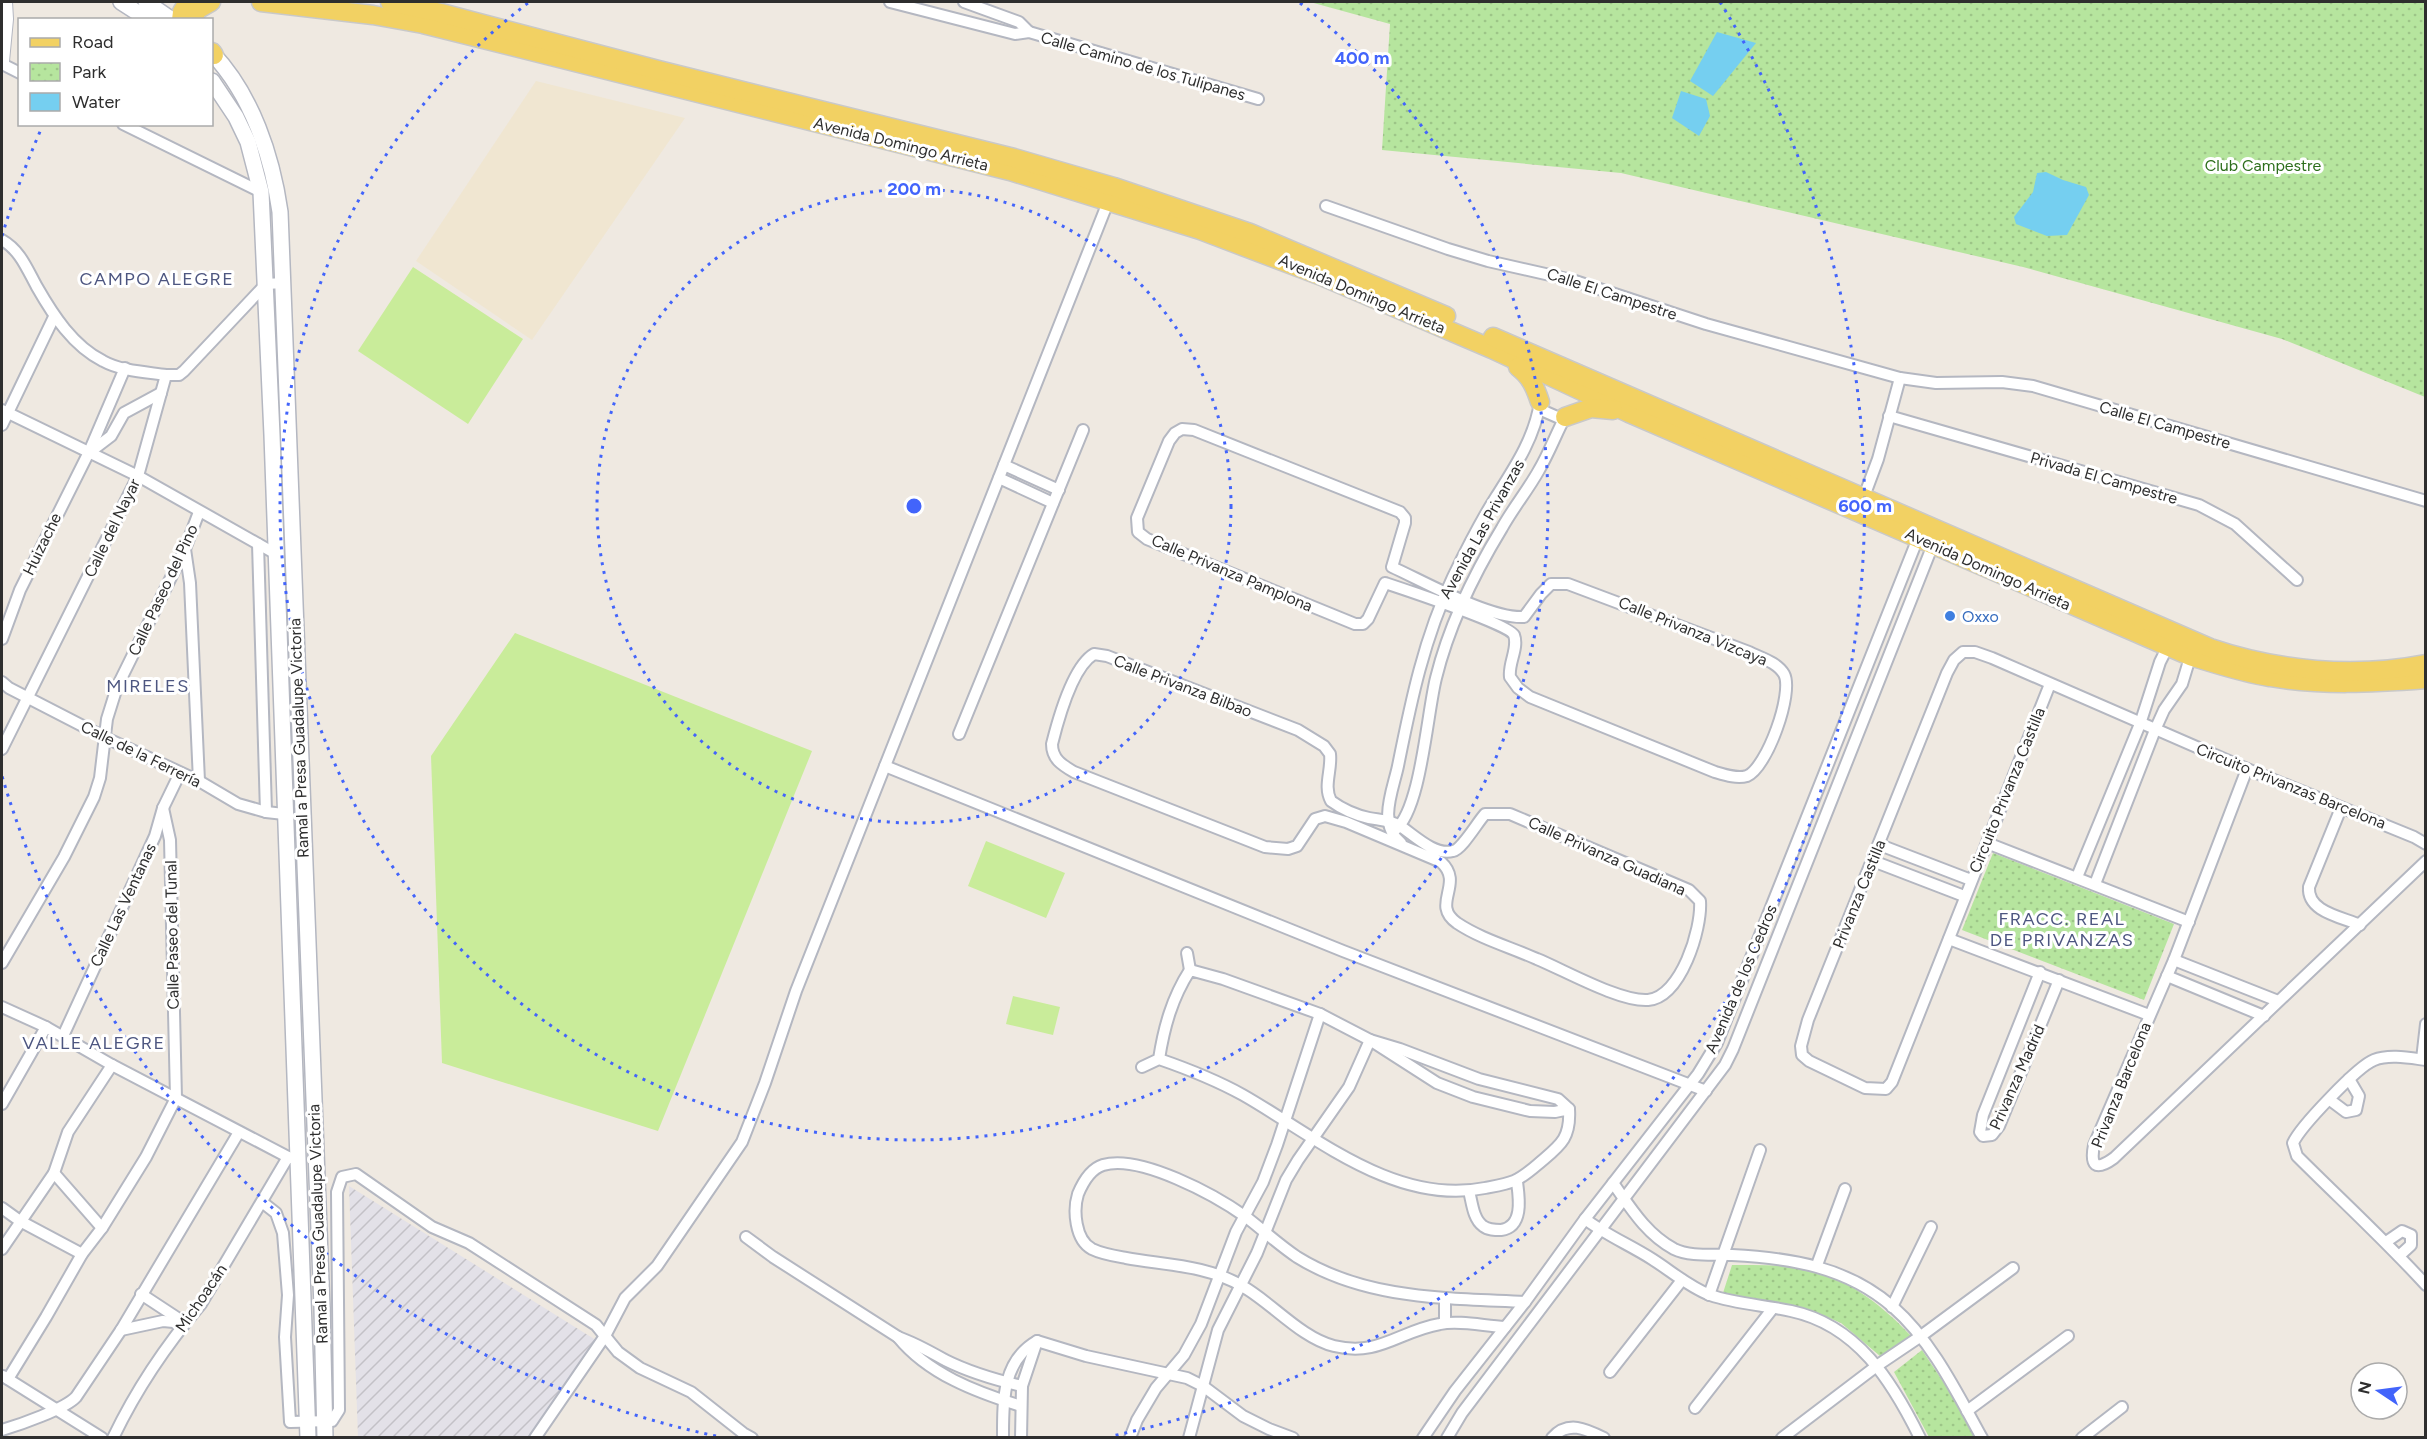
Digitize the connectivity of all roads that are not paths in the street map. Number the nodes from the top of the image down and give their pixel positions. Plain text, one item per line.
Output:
1 (5, 2) edge
2 (121, 2) edge
3 (146, 2) edge
4 (188, 2) edge
5 (211, 2) edge
6 (263, 2) edge
7 (390, 2) edge
8 (890, 2) edge
9 (964, 2) edge
10 (146, 18) edge
11 (169, 18) edge
12 (181, 18) edge
13 (194, 18) edge
14 (1029, 32) junction
15 (213, 54) edge
16 (2, 62) edge
17 (18, 72) edge
18 (656, 76) junction
19 (213, 82) edge
20 (1258, 99) dead end
21 (127, 126) edge
22 (261, 192) junction
23 (1112, 193) junction
24 (1326, 206) dead end
25 (2, 240) edge
26 (1327, 271) junction
27 (283, 283) junction
28 (266, 284) junction
29 (54, 317) junction
30 (1492, 349) junction
31 (125, 368) junction
32 (166, 375) junction
33 (1563, 375) junction
34 (1900, 378) junction
35 (161, 393) junction
36 (1540, 405) junction
37 (4, 412) edge
38 (1629, 413) junction
39 (1889, 416) junction
40 (1564, 419) junction
41 (2, 425) edge
42 (1083, 430) dead end
43 (89, 452) junction
44 (1004, 465) junction
45 (138, 476) junction
46 (999, 478) junction
47 (1059, 490) junction
48 (2426, 501) edge
49 (1053, 503) junction
50 (1860, 506) junction
51 (199, 512) junction
52 (1928, 535) junction
53 (258, 544) junction
54 (185, 549) junction
55 (276, 554) junction
56 (2298, 579) dead end
57 (1446, 591) junction
58 (1465, 600) junction
59 (1441, 603) junction
60 (1459, 610) junction
61 (261, 635) junction
62 (287, 635) junction
63 (2, 639) edge
64 (2171, 640) junction
65 (2192, 649) junction
66 (2426, 664) edge
67 (2426, 679) edge
68 (2, 682) edge
69 (2050, 684) junction
70 (2151, 690) junction
71 (29, 697) junction
72 (2172, 699) junction
73 (2140, 724) junction
74 (2155, 730) junction
75 (958, 734) dead end
76 (106, 738) junction
77 (2, 749) edge
78 (885, 766) junction
79 (2247, 769) junction
80 (180, 773) junction
81 (199, 782) junction
82 (163, 808) junction
83 (2340, 808) junction
84 (266, 812) junction
85 (284, 814) junction
86 (1393, 826) junction
87 (1368, 832) junction
88 (1987, 843) junction
89 (2426, 844) edge
90 (1880, 845) junction
91 (1416, 851) junction
92 (1873, 861) junction
93 (2426, 861) edge
94 (2077, 878) junction
95 (1971, 880) junction
96 (2095, 884) junction
97 (1964, 896) junction
98 (2189, 922) junction
99 (2360, 925) junction
100 (1949, 939) junction
101 (1187, 953) dead end
102 (2174, 960) junction
103 (2, 963) edge
104 (1190, 970) junction
105 (2040, 972) junction
106 (2167, 976) junction
107 (2059, 980) junction
108 (2278, 1001) junction
109 (2, 1007) edge
110 (1320, 1014) junction
111 (2149, 1015) junction
112 (2264, 1016) junction
113 (2426, 1024) edge
114 (46, 1027) junction
115 (63, 1036) junction
116 (1370, 1040) junction
117 (1159, 1059) junction
118 (2424, 1059) edge
119 (112, 1065) junction
120 (1142, 1067) dead end
121 (2349, 1079) junction
122 (1690, 1084) junction
123 (1706, 1091) junction
124 (176, 1098) junction
125 (2330, 1100) junction
126 (2, 1104) edge
127 (1569, 1109) junction
128 (1286, 1121) junction
129 (239, 1131) junction
130 (1315, 1138) junction
131 (1760, 1150) dead end
132 (293, 1158) junction
133 (54, 1173) junction
134 (1517, 1182) junction
135 (1613, 1183) junction
136 (1845, 1189) dead end
137 (1468, 1191) junction
138 (1625, 1199) junction
139 (262, 1202) junction
140 (2, 1208) edge
141 (1245, 1217) junction
142 (1585, 1219) junction
143 (20, 1221) junction
144 (1931, 1227) dead end
145 (102, 1228) junction
146 (1601, 1231) junction
147 (1264, 1234) junction
148 (746, 1238) dead end
149 (1662, 1242) junction
150 (2386, 1242) junction
151 (2, 1249) edge
152 (82, 1254) junction
153 (1723, 1254) junction
154 (2400, 1256) junction
155 (1649, 1257) junction
156 (1817, 1265) junction
157 (2013, 1268) dead end
158 (1219, 1276) junction
159 (1682, 1280) junction
160 (1242, 1285) junction
161 (2426, 1285) edge
162 (141, 1294) junction
163 (1709, 1295) junction
164 (1445, 1298) junction
165 (1525, 1302) junction
166 (1892, 1307) junction
167 (1773, 1308) junction
168 (184, 1323) junction
169 (1445, 1323) junction
170 (1505, 1327) junction
171 (121, 1330) junction
172 (605, 1336) junction
173 (1921, 1336) junction
174 (2068, 1336) dead end
175 (898, 1337) junction
176 (1037, 1341) junction
177 (1878, 1365) junction
178 (1610, 1372) dead end
179 (1168, 1373) junction
180 (5, 1377) edge
181 (1008, 1383) junction
182 (1023, 1386) junction
183 (1203, 1386) junction
184 (1003, 1400) junction
185 (1021, 1406) junction
186 (2122, 1407) dead end
187 (56, 1408) junction
188 (1695, 1408) dead end
189 (1967, 1411) junction
190 (2, 1430) edge
191 (308, 1430) edge
192 (324, 1430) edge
193 (102, 1437) edge
194 (113, 1437) edge
195 (535, 1437) edge
196 (752, 1437) edge
197 (1003, 1437) edge
198 (1021, 1437) edge
199 (1130, 1437) edge
200 (1189, 1437) edge
201 (1293, 1437) edge
202 (1423, 1437) edge
203 (1446, 1437) edge
204 (1552, 1437) edge
205 (1604, 1437) edge
206 (1782, 1437) edge
207 (1920, 1437) edge
208 (1982, 1437) edge
209 (2082, 1437) edge

1 - 16 street
2 - 10 main road
3 - 11 main road
4 - 12 main road
5 - 13 main road
6 - 18 main road, Avenida Domingo Arrieta
7 - 18 main road, Avenida Domingo Arrieta
8 - 14 street, Calle Camino de los Tulipanes
9 - 14 street, Calle Camino de los Tulipanes
14 - 20 street, Calle Camino de los Tulipanes
15 - 27 main road, Ramal a Presa Guadalupe Victoria
16 - 17 street
18 - 23 main road, Avenida Domingo Arrieta
19 - 22 main road, Ramal a Presa Guadalupe Victoria
21 - 22 street
22 - 28 main road, Ramal a Presa Guadalupe Victoria
23 - 26 main road, Avenida Domingo Arrieta
23 - 44 street
24 - 34 street, Calle El Campestre
25 - 29 street
26 - 30 main road, Avenida Domingo Arrieta
26 - 33 main road, Avenida Domingo Arrieta
27 - 28 street
27 - 62 main road, Ramal a Presa Guadalupe Victoria
28 - 32 street
28 - 55 main road, Ramal a Presa Guadalupe Victoria
29 - 31 street
29 - 37 street
30 - 33 main road, Avenida Domingo Arrieta
30 - 36 main road
31 - 32 street
31 - 43 street
32 - 35 street, Calle del Nayar
33 - 36 main road
33 - 38 main road, Avenida Domingo Arrieta
33 - 40 main road
33 - 50 main road, Avenida Domingo Arrieta
34 - 39 street
34 - 48 street, Calle El Campestre
35 - 43 street
35 - 45 street, Calle del Nayar
36 - 40 street
36 - 57 street, Avenida Las Privanzas
37 - 41 street
37 - 43 street
38 - 40 main road
38 - 50 main road, Avenida Domingo Arrieta
39 - 50 street
39 - 56 street, Privada El Campestre
40 - 58 street, Avenida Las Privanzas
42 - 47 street
43 - 45 street
43 - 63 street, Huizache
44 - 46 street
44 - 47 street
45 - 51 street
45 - 71 street, Calle del Nayar
46 - 49 street
46 - 78 street
47 - 49 street
49 - 75 street
50 - 52 main road, Avenida Domingo Arrieta
51 - 53 street
51 - 54 street, Calle Paseo del Pino
52 - 64 main road, Avenida Domingo Arrieta
52 - 122 street, Avenida de los Cedros
52 - 123 street, Avenida de los Cedros
53 - 55 street
53 - 61 street
54 - 76 street, Calle Paseo del Pino
54 - 81 street
55 - 62 main road, Ramal a Presa Guadalupe Victoria
57 - 58 street, Calle Privanza Pamplona
57 - 59 street, Avenida Las Privanzas
57 - 59 street, Calle Privanza Pamplona
58 - 60 street, Avenida Las Privanzas
58 - 60 street, Calle Privanza Vizcaya
59 - 60 street, Calle Privanza Pamplona
59 - 86 street, Avenida Las Privanzas
60 - 86 street, Avenida Las Privanzas
61 - 62 street
61 - 84 street
62 - 85 main road, Ramal a Presa Guadalupe Victoria
62 - 192 main road, Ramal a Presa Guadalupe Victoria
64 - 65 main road, Avenida Domingo Arrieta
64 - 70 street
65 - 66 main road, Avenida Domingo Arrieta
65 - 67 main road, Avenida Domingo Arrieta
65 - 72 street
68 - 71 street, Calle de la Ferrería
69 - 73 street, Privanza Castilla
69 - 88 street, Circuito Privanza Castilla
69 - 90 street, Privanza Castilla
70 - 72 street
70 - 73 street
71 - 76 street, Calle de la Ferrería
71 - 77 street, Calle del Nayar
72 - 74 street
73 - 74 street, Privanza Castilla
73 - 94 street
74 - 79 street, Circuito Privanzas Barcelona
74 - 96 street
76 - 80 street, Calle de la Ferrería
76 - 103 street, Calle Paseo del Pino
78 - 122 street
78 - 172 street
79 - 83 street, Circuito Privanzas Barcelona
79 - 98 street, Privanza Barcelona
80 - 81 street, Calle de la Ferrería
80 - 82 street, Calle Las Ventanas
81 - 84 street, Calle de la Ferrería
82 - 115 street, Calle Las Ventanas
82 - 124 street, Calle Paseo del Tunal
83 - 89 street, Circuito Privanzas Barcelona
83 - 99 street
84 - 85 street, Calle de la Ferrería
85 - 132 main road, Ramal a Presa Guadalupe Victoria
86 - 87 street
86 - 87 street, Calle Privanza Bilbao
86 - 91 street
86 - 91 street, Calle Privanza Guadiana
87 - 91 street, Calle Privanza Guadiana
88 - 94 street
88 - 95 street, Circuito Privanza Castilla
90 - 92 street, Privanza Castilla
90 - 95 street
92 - 97 street
92 - 100 street, Privanza Castilla
93 - 99 street, Privanza Barcelona
94 - 96 street
95 - 97 street, Circuito Privanza Castilla
96 - 98 street
97 - 100 street, Privanza Castilla
98 - 102 street, Privanza Barcelona
99 - 108 street, Privanza Barcelona
100 - 105 street
101 - 104 street
102 - 106 street, Privanza Barcelona
102 - 108 street
104 - 110 street
104 - 117 street
105 - 107 street
105 - 107 street, Privanza Madrid
106 - 111 street, Privanza Barcelona
106 - 112 street
107 - 111 street
108 - 112 street, Privanza Barcelona
109 - 114 street
110 - 116 street
110 - 128 street
111 - 112 street, Privanza Barcelona
113 - 118 street
114 - 115 street
114 - 126 street
115 - 119 street
116 - 127 street
116 - 127 street
116 - 130 street
117 - 120 street
117 - 128 street
118 - 121 street
119 - 124 street
119 - 133 street
121 - 125 street
121 - 125 street
122 - 123 street
122 - 135 street, Avenida de los Cedros
123 - 138 street, Avenida de los Cedros
124 - 129 street
124 - 145 street
125 - 150 street
127 - 134 street
128 - 130 street
128 - 141 street
129 - 132 street
129 - 162 street
130 - 137 street
130 - 147 street
131 - 153 street
132 - 139 street, Michoacán
132 - 191 main road, Ramal a Presa Guadalupe Victoria
133 - 143 street
133 - 145 street
134 - 137 street
134 - 137 street
135 - 138 street
135 - 142 street, Avenida de los Cedros
136 - 156 street
138 - 146 street, Avenida de los Cedros
138 - 149 street
139 - 168 street, Michoacán
139 - 191 street
140 - 143 street
141 - 147 street
141 - 158 street
141 - 158 street
142 - 146 street
142 - 165 street, Avenida de los Cedros
143 - 151 street
143 - 152 street
144 - 166 street
145 - 152 street
146 - 155 street
146 - 203 street, Avenida de los Cedros
147 - 160 street
147 - 164 street
148 - 175 street
149 - 153 street
149 - 155 street
150 - 154 street
150 - 154 street
152 - 180 street
153 - 156 street
153 - 163 street
154 - 161 street
155 - 159 street
156 - 166 street
157 - 173 street
158 - 160 street
158 - 179 street
159 - 163 street
159 - 178 street
160 - 169 street
160 - 183 street
162 - 168 street
162 - 171 street
163 - 167 street
164 - 165 street
164 - 169 street
165 - 170 street, Avenida de los Cedros
166 - 173 street
167 - 177 street
167 - 188 street
168 - 171 street
168 - 194 street, Michoacán
169 - 170 street
170 - 202 street, Avenida de los Cedros
171 - 187 street
172 - 192 street
172 - 195 street
172 - 196 street
173 - 177 street
173 - 189 street
174 - 189 street
175 - 181 street
175 - 184 street
176 - 179 street
176 - 181 street
176 - 182 street
177 - 206 street
177 - 207 street
179 - 183 street
179 - 199 street
180 - 187 street
181 - 182 street
181 - 184 street
182 - 185 street
183 - 200 street
183 - 201 street
184 - 185 street
184 - 197 street
185 - 198 street
186 - 209 street
187 - 190 street
187 - 193 street
189 - 208 street
191 - 192 street
204 - 205 street

